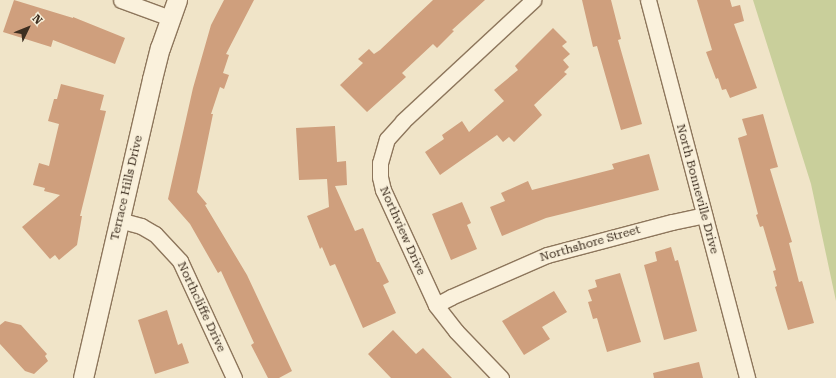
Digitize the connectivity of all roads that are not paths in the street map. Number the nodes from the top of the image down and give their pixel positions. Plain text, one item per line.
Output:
1 (121, 0) edge
2 (177, 0) edge
3 (533, 0) edge
4 (648, 0) edge
5 (170, 18) junction
6 (704, 215) junction
7 (119, 220) junction
8 (436, 305) junction
9 (83, 378) edge
10 (234, 378) edge
11 (501, 378) edge
12 (747, 378) edge

1 - 5 street
2 - 5 street, Terrace Hills Drive
3 - 8 street, Northview Drive
4 - 6 street, North Bonneville Drive
5 - 7 street, Terrace Hills Drive
6 - 8 street, Northshore Street
6 - 12 street, North Bonneville Drive
7 - 9 street, Terrace Hills Drive
7 - 10 street, Northcliffe Drive
8 - 11 street, Northview Drive

